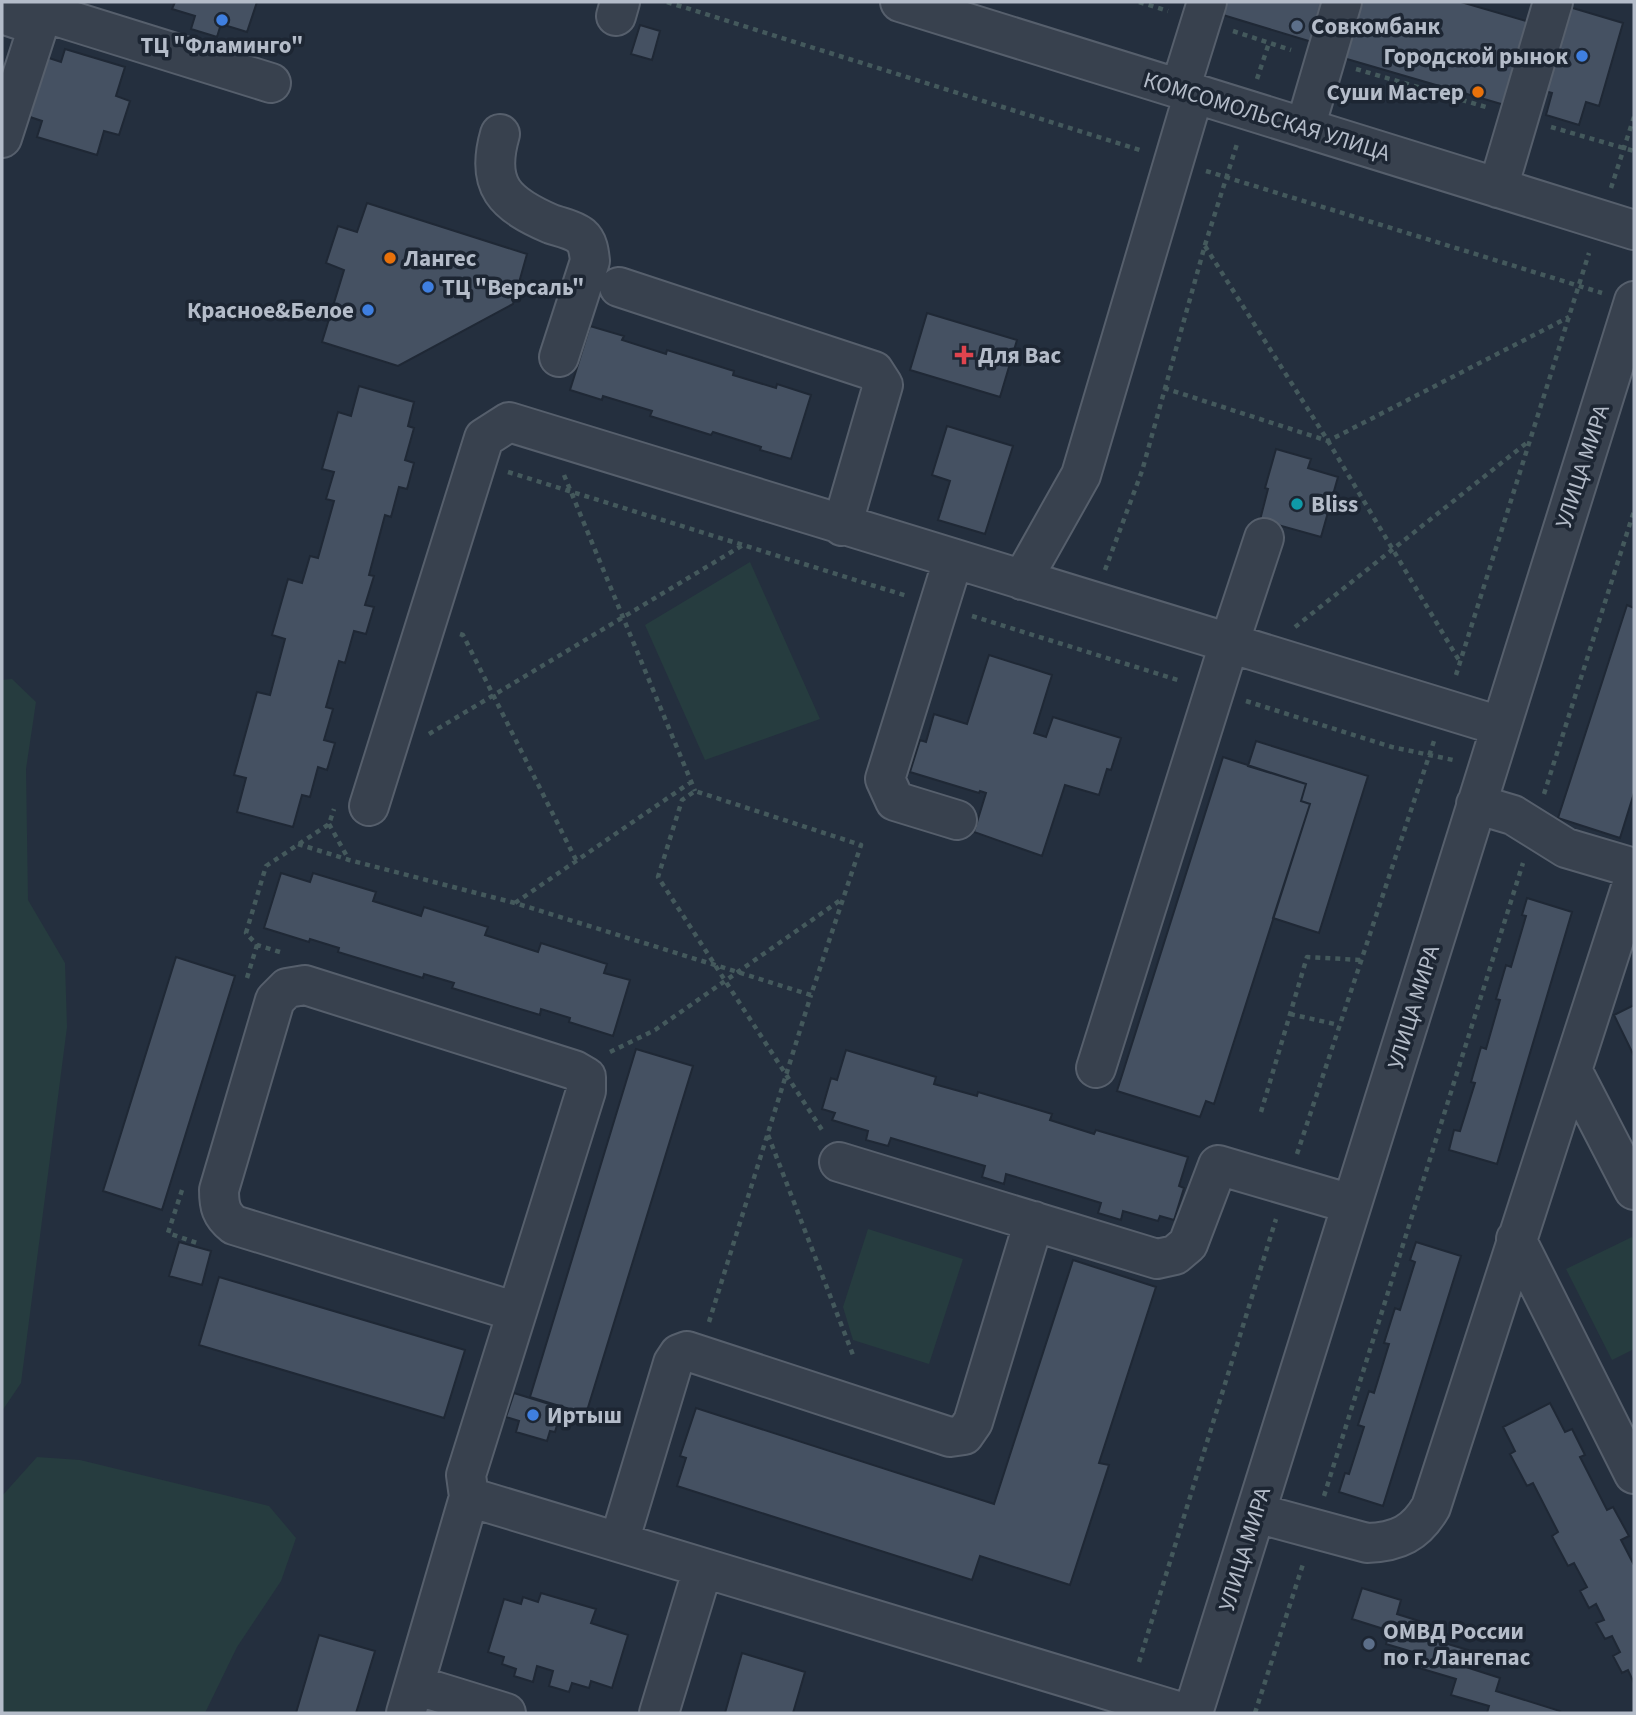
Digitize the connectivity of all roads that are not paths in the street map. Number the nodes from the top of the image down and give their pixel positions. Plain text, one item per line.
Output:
1 (900, 2) edge
2 (1342, 2) edge
3 (1553, 2) edge
4 (1204, 12) edge
5 (43, 13) edge
6 (2, 15) edge
7 (271, 83) dead end
8 (1187, 91) junction
9 (1305, 128) junction
10 (500, 134) dead end
11 (2, 138) edge
12 (1498, 188) junction
13 (1634, 230) edge
14 (619, 287) dead end
15 (1634, 301) edge
16 (559, 357) dead end
17 (842, 526) junction
18 (1264, 538) dead end
19 (953, 560) junction
20 (1022, 580) junction
21 (1229, 644) junction
22 (1500, 726) junction
23 (353, 802) road end
24 (1476, 804) junction
25 (957, 820) dead end
26 (1634, 868) edge
27 (1634, 878) edge
28 (1096, 1068) dead end
29 (1573, 1072) junction
30 (832, 1149) road end
31 (1634, 1190) edge
32 (1351, 1204) junction
33 (1034, 1221) junction
34 (1516, 1240) junction
35 (517, 1312) junction
36 (1634, 1474) edge
37 (469, 1497) junction
38 (1256, 1513) junction
39 (619, 1542) junction
40 (703, 1568) junction
41 (410, 1699) edge
42 (506, 1713) edge
43 (659, 1713) edge
44 (1184, 1713) edge
45 (1193, 1713) edge

1 - 8 street, КОМСОМОЛЬСКАЯ УЛИЦА
2 - 9 street
3 - 12 street
4 - 8 street
5 - 6 street
5 - 7 street
5 - 11 street
8 - 9 street, КОМСОМОЛЬСКАЯ УЛИЦА
8 - 20 street
9 - 12 street, КОМСОМОЛЬСКАЯ УЛИЦА
10 - 16 street
12 - 13 street, КОМСОМОЛЬСКАЯ УЛИЦА
14 - 17 street
15 - 22 street, УЛИЦА МИРА
17 - 19 street
17 - 23 street
18 - 21 street
19 - 20 street
19 - 25 street
20 - 21 street
21 - 22 street
21 - 28 street
22 - 24 street, УЛИЦА МИРА
24 - 26 street
24 - 32 street, УЛИЦА МИРА
27 - 29 street
29 - 31 street
29 - 34 street
30 - 33 street
32 - 33 street
32 - 38 street, УЛИЦА МИРА
33 - 39 street
34 - 36 street
34 - 38 street
35 - 35 street
35 - 37 street
37 - 39 street
37 - 41 street
38 - 45 street, УЛИЦА МИРА
39 - 40 street
40 - 43 street
40 - 44 street
41 - 42 street

